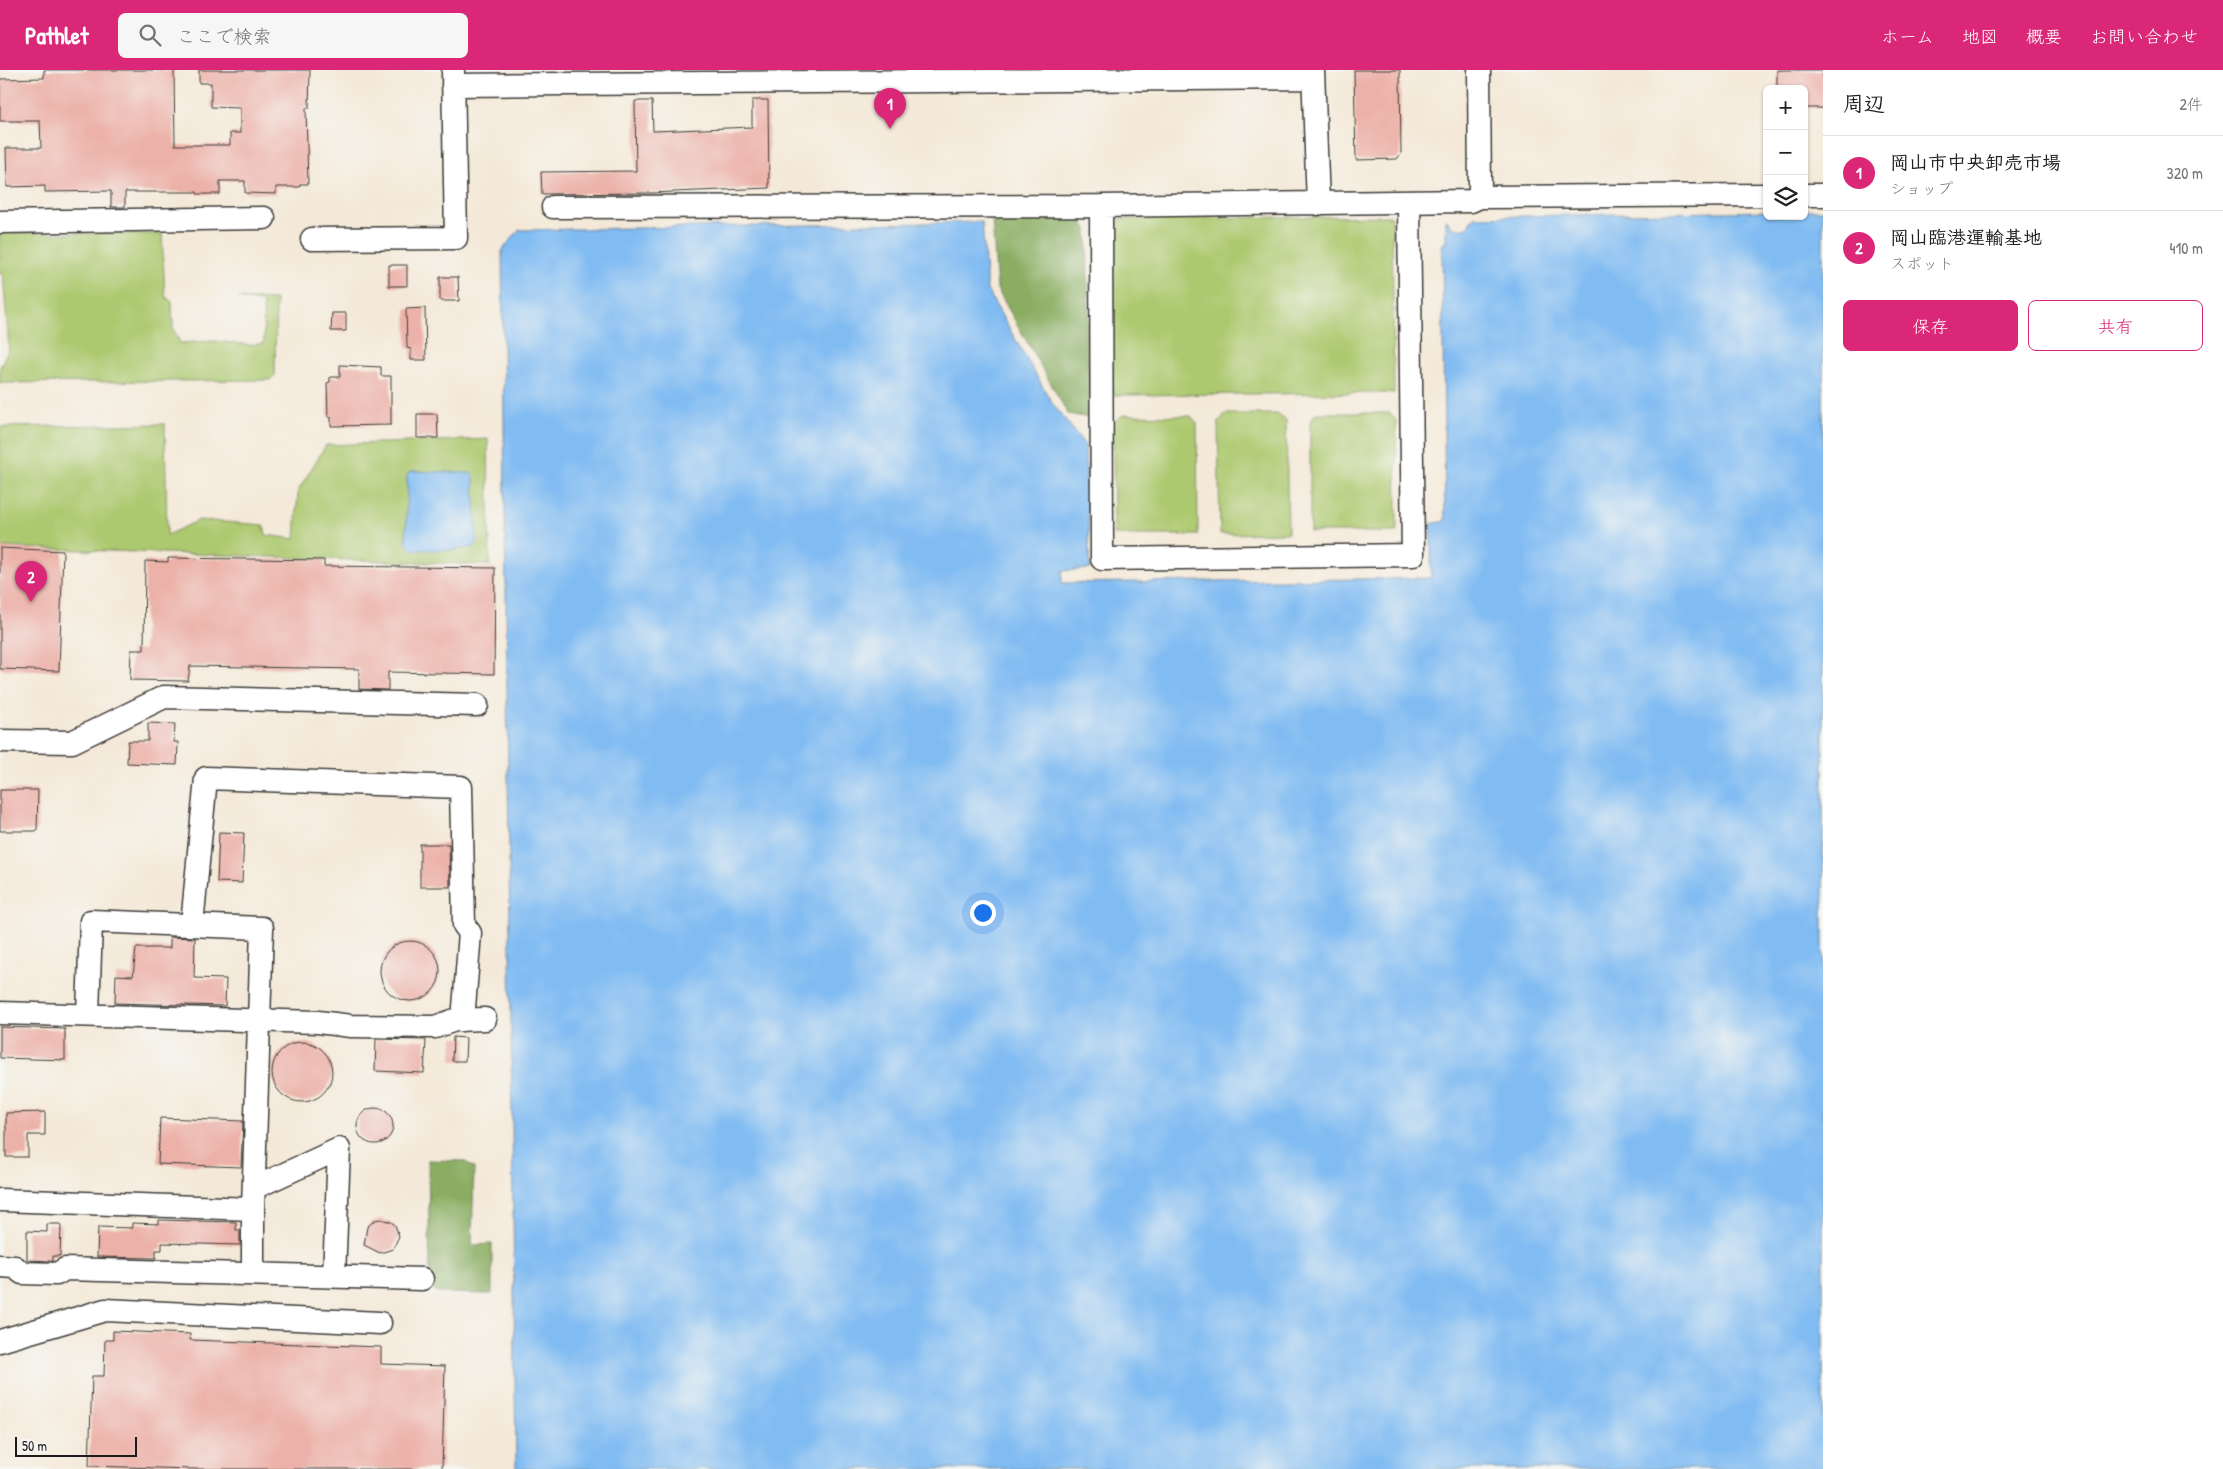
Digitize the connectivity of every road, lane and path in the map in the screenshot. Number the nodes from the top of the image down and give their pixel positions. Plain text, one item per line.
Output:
1 (1479, 70) edge
2 (1214, 74) edge
3 (1313, 74) edge
4 (860, 76) edge
5 (453, 77) edge
6 (538, 77) edge
7 (1763, 195) edge
8 (1808, 195) edge
9 (1823, 195) edge
10 (1480, 198) junction
11 (1409, 202) junction
12 (1318, 204) junction
13 (1101, 206) junction
14 (553, 208) dead end
15 (264, 218) dead end
16 (0, 222) edge
17 (312, 240) dead end
18 (477, 706) dead end
19 (0, 741) edge
20 (192, 925) junction
21 (0, 1013) edge
22 (88, 1016) junction
23 (259, 1021) junction
24 (254, 1199) junction
25 (0, 1200) edge
26 (0, 1266) edge
27 (253, 1274) junction
28 (334, 1276) junction
29 (422, 1279) dead end
30 (380, 1322) dead end
31 (0, 1340) edge

1 - 10 street
2 - 3 street
2 - 4 street
3 - 12 street
4 - 6 street
5 - 6 street
5 - 17 street
7 - 10 street
8 - 9 street
10 - 11 street
11 - 12 street
11 - 13 street
12 - 13 street
13 - 14 street
15 - 16 street
18 - 19 street
20 - 22 street
20 - 23 street
20 - 23 street
21 - 22 street
22 - 23 street
23 - 24 street
24 - 25 street
24 - 27 street
24 - 28 street
26 - 27 street
27 - 28 street
28 - 29 street
30 - 31 street

